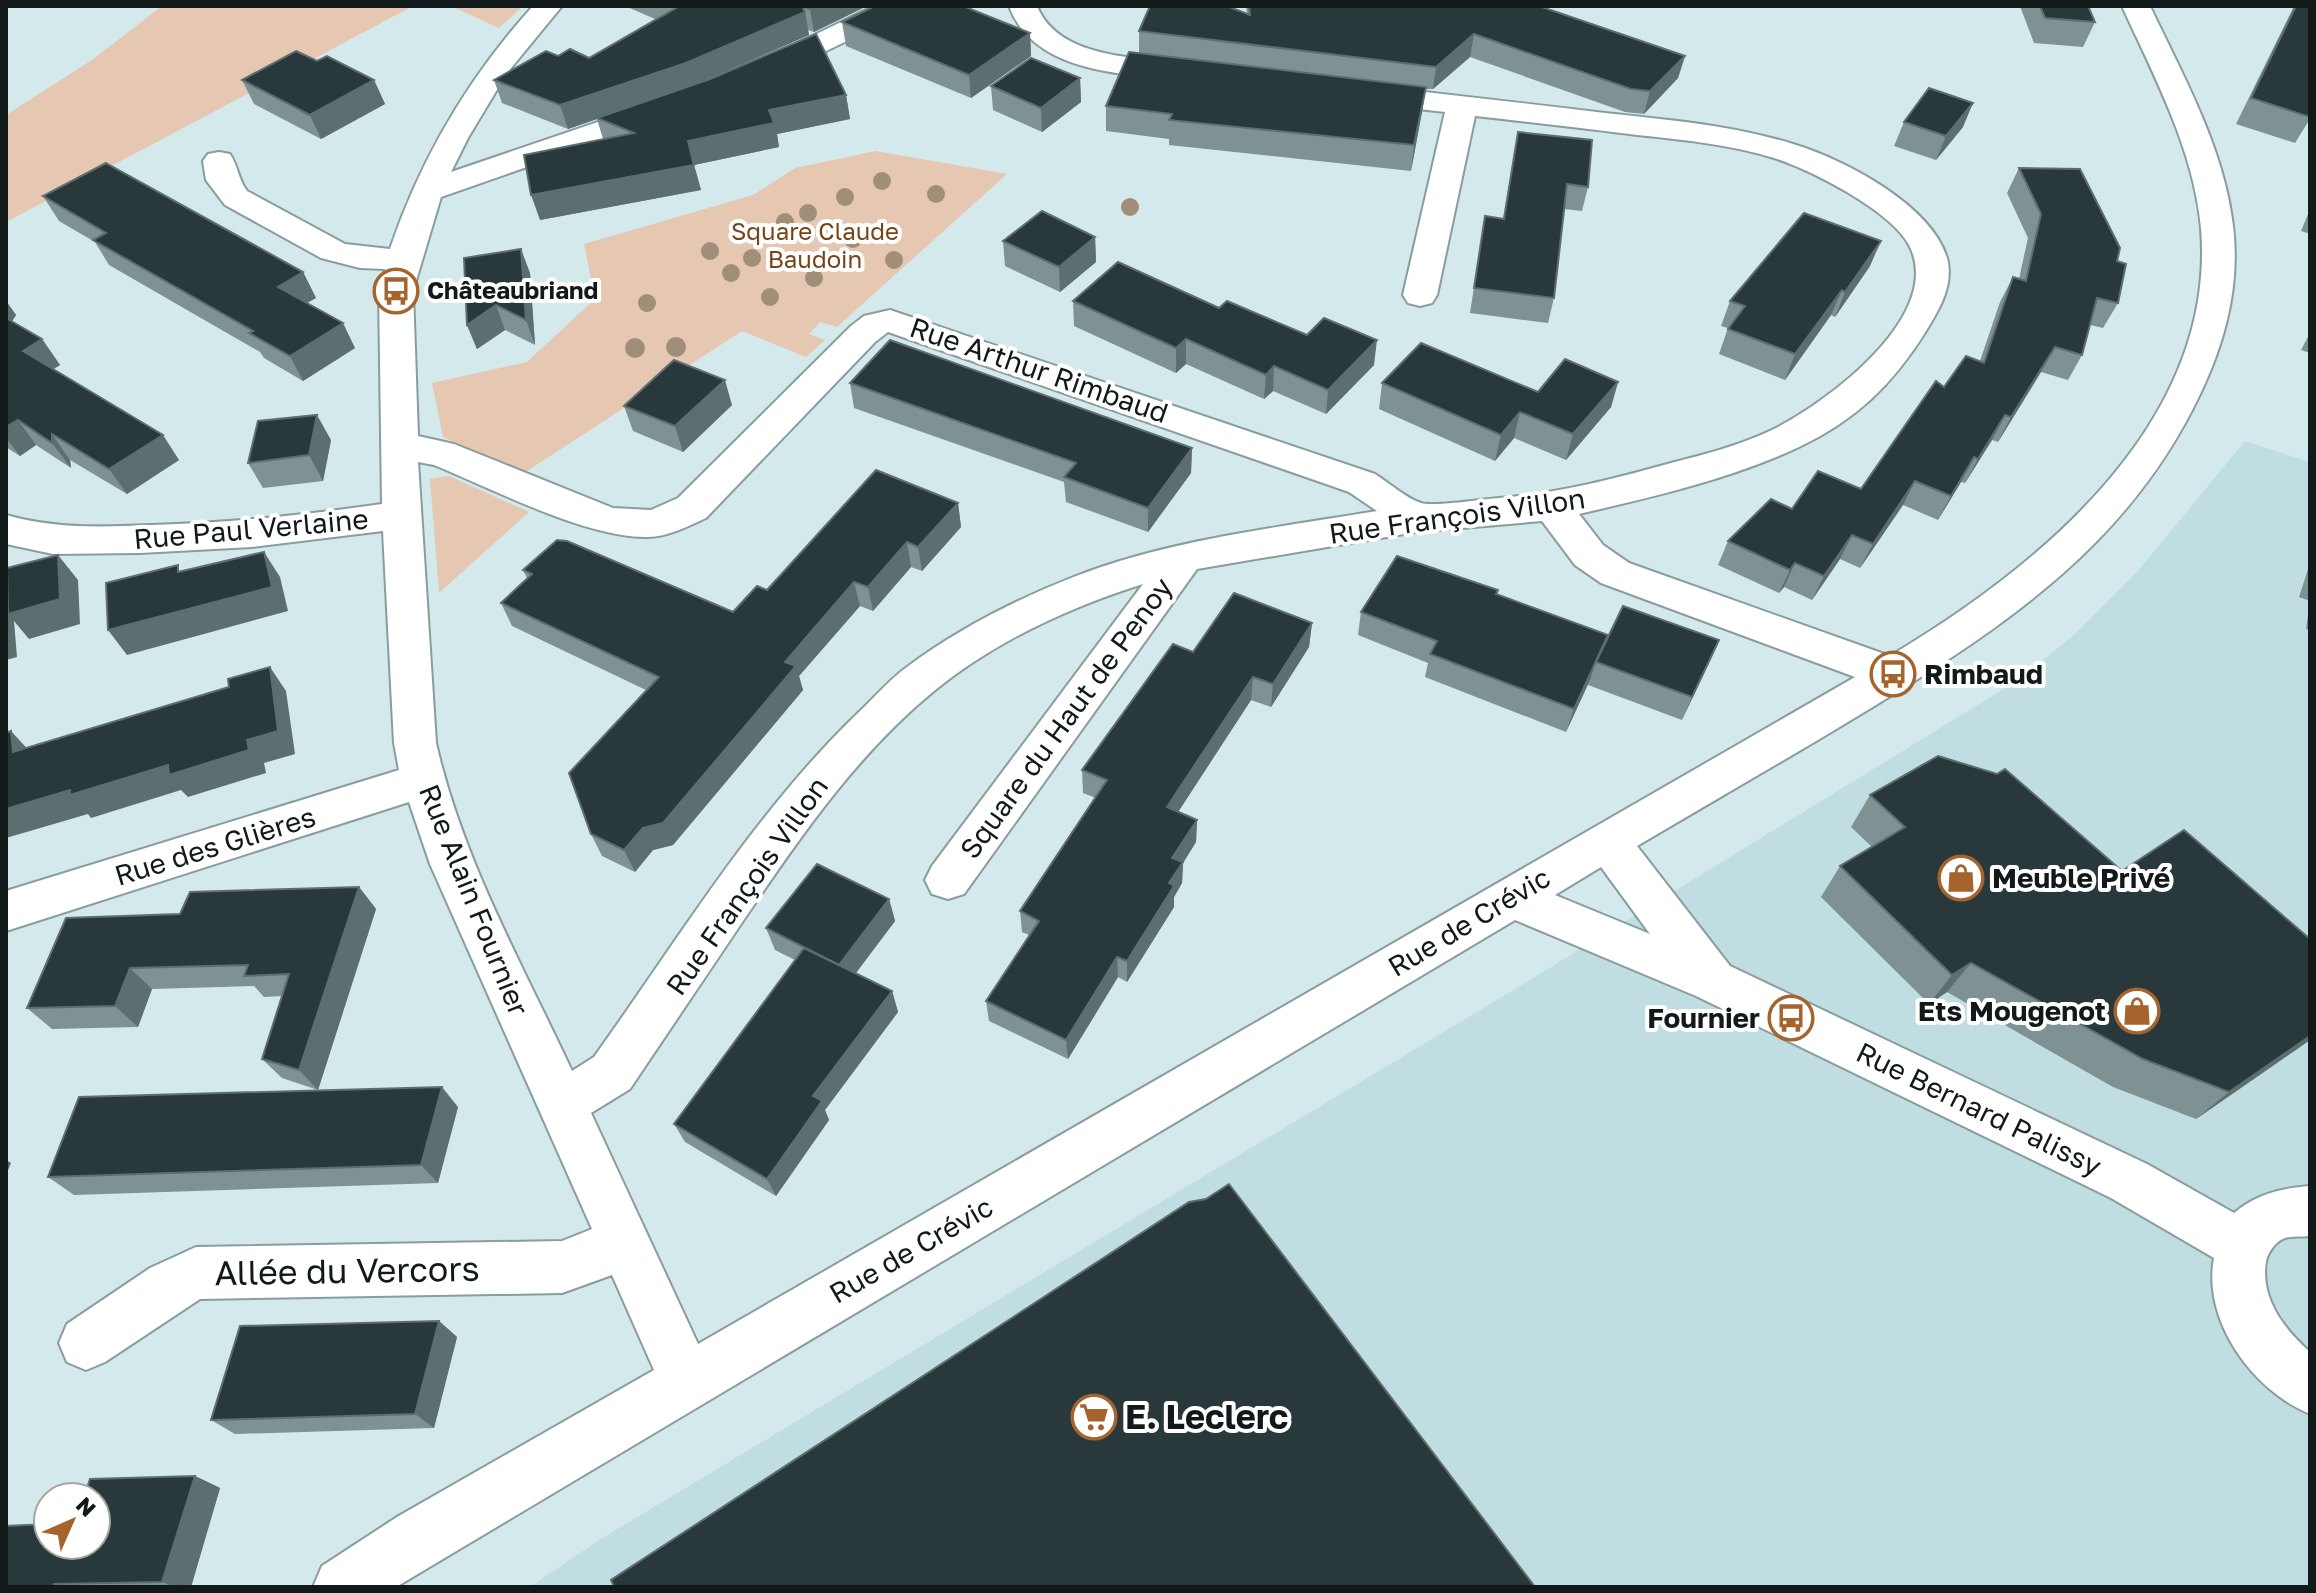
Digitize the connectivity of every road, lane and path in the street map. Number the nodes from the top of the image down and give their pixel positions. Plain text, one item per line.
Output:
1 (548, 6) edge
2 (896, 6) edge
3 (1023, 6) edge
4 (2136, 6) edge
5 (1222, 76) edge
6 (743, 79) edge
7 (1331, 90) edge
8 (690, 100) edge
9 (1462, 105) junction
10 (219, 161) dead end
11 (436, 173) junction
12 (403, 260) junction
13 (1420, 295) dead end
14 (399, 446) junction
15 (1552, 507) junction
16 (401, 515) junction
17 (1416, 518) junction
18 (6, 529) edge
19 (1185, 557) junction
20 (1893, 674) junction
21 (423, 780) junction
22 (1606, 840) junction
23 (948, 880) dead end
24 (1512, 898) junction
25 (6, 911) edge
26 (1713, 981) junction
27 (561, 1104) junction
28 (2310, 1211) edge
29 (623, 1241) junction
30 (2241, 1245) junction
31 (86, 1343) dead end
32 (687, 1381) junction
33 (2310, 1386) edge
34 (343, 1587) edge

1 - 11 street, Rue Alain Fournier
2 - 6 street
3 - 5 street
4 - 20 street, Rue de Crévic
7 - 9 street, Rue François Villon
8 - 11 street
9 - 13 street
9 - 15 street, Rue François Villon
10 - 12 street
11 - 12 street, Rue Alain Fournier
12 - 14 street, Rue Alain Fournier
14 - 16 street, Rue Alain Fournier
14 - 17 street, Rue Arthur Rimbaud
15 - 17 street, Rue François Villon
15 - 20 street
16 - 18 street, Rue Paul Verlaine
16 - 21 street, Rue Alain Fournier
17 - 19 street, Rue François Villon
19 - 23 street, Square du Haut de Penoy
19 - 27 street, Rue François Villon
20 - 22 street, Rue de Crévic
21 - 25 street, Rue des Glières
21 - 27 street, Rue Alain Fournier
22 - 24 street, Rue de Crévic
22 - 26 street, Rue Bernard Palissy
24 - 26 street, Rue Bernard Palissy
24 - 32 street, Rue de Crévic
26 - 30 street, Rue Bernard Palissy
27 - 29 street, Rue Alain Fournier
28 - 30 street
29 - 31 street, Allée du Vercors
29 - 32 street, Rue Alain Fournier
30 - 33 street
32 - 34 street, Rue de Crévic

